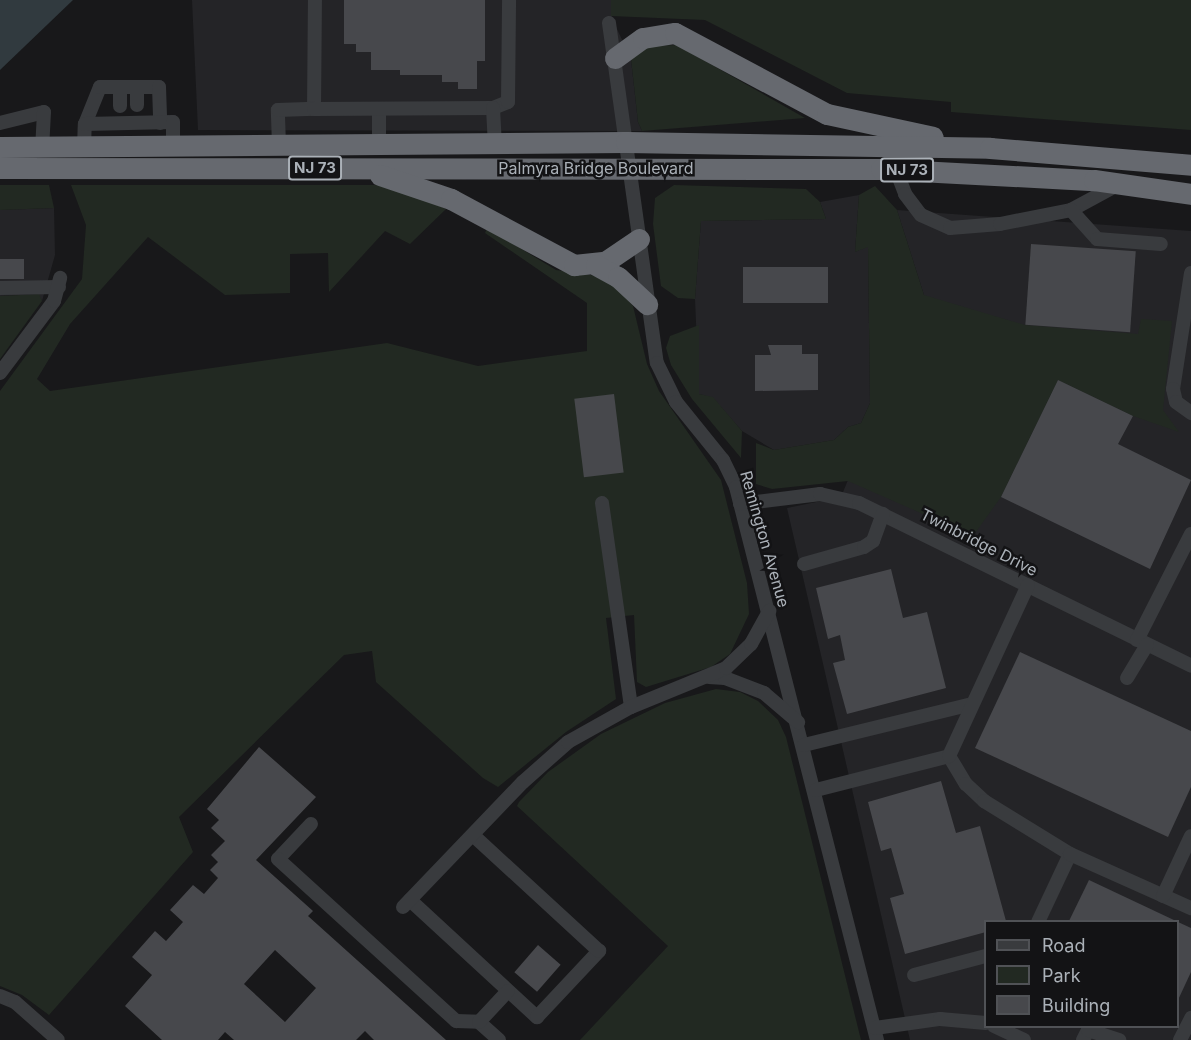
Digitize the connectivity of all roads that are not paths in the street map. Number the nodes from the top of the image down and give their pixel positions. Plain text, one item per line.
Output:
1 (315, 0) edge
2 (509, 0) edge
3 (609, 23) dead end
4 (615, 58) junction
5 (120, 87) junction
6 (137, 87) junction
7 (137, 105) dead end
8 (120, 106) dead end
9 (493, 108) junction
10 (314, 109) junction
11 (379, 109) junction
12 (0, 123) edge
13 (160, 123) junction
14 (85, 124) junction
15 (495, 142) junction
16 (626, 142) junction
17 (379, 143) junction
18 (279, 145) junction
19 (0, 147) edge
20 (42, 147) junction
21 (84, 147) junction
22 (173, 147) junction
23 (990, 148) junction
24 (1191, 165) edge
25 (0, 168) edge
26 (356, 168) junction
27 (630, 168) junction
28 (896, 170) junction
29 (1120, 184) junction
30 (1191, 194) edge
31 (1071, 210) junction
32 (639, 239) junction
33 (1161, 244) dead end
34 (596, 265) junction
35 (1191, 273) edge
36 (0, 288) edge
37 (646, 304) junction
38 (0, 373) edge
39 (1191, 413) edge
40 (602, 503) dead end
41 (740, 504) junction
42 (883, 514) junction
43 (1191, 534) edge
44 (804, 564) dead end
45 (1028, 585) junction
46 (769, 611) junction
47 (1142, 642) junction
48 (1191, 666) edge
49 (709, 677) junction
50 (1127, 678) dead end
51 (972, 704) junction
52 (631, 707) junction
53 (798, 722) junction
54 (804, 745) junction
55 (949, 756) junction
56 (816, 790) junction
57 (311, 824) dead end
58 (473, 835) junction
59 (1191, 836) edge
60 (1070, 854) junction
61 (1163, 896) junction
62 (1191, 908) edge
63 (1038, 920) edge
64 (984, 957) edge
65 (914, 975) dead end
66 (508, 991) junction
67 (0, 996) edge
68 (1191, 1018) edge
69 (479, 1022) junction
70 (984, 1023) edge
71 (998, 1028) edge
72 (1085, 1032) edge
73 (876, 1034) edge
74 (58, 1040) edge
75 (499, 1040) edge
76 (1023, 1040) edge
77 (1119, 1040) edge
78 (1180, 1040) edge

1 - 10 street
2 - 9 street
3 - 4 street, Remington Avenue
4 - 16 street, Remington Avenue
4 - 23 highway
5 - 6 street
5 - 8 street
5 - 14 street
6 - 7 street
6 - 13 street
9 - 11 street
9 - 15 street
10 - 11 street
10 - 18 street
11 - 17 street
12 - 20 street
13 - 14 street
13 - 22 street
14 - 21 street
15 - 16 highway, Palmyra Bridge Boulevard / NJ 73
15 - 17 highway, Palmyra Bridge Boulevard / NJ 73
16 - 23 highway, Palmyra Bridge Boulevard / NJ 73
16 - 27 street, Remington Avenue
17 - 18 highway, Palmyra Bridge Boulevard / NJ 73
18 - 22 highway, Palmyra Bridge Boulevard / NJ 73
19 - 20 highway, Palmyra Bridge Boulevard / NJ 73
20 - 21 highway, Palmyra Bridge Boulevard / NJ 73
21 - 22 highway, Palmyra Bridge Boulevard / NJ 73
23 - 24 highway, Palmyra Bridge Boulevard / NJ 73
25 - 26 highway, Palmyra Bridge Boulevard / NJ 73
26 - 27 highway, Palmyra Bridge Boulevard / NJ 73
26 - 34 highway
27 - 28 highway, Palmyra Bridge Boulevard / NJ 73
27 - 32 street, Remington Avenue
28 - 29 highway, Palmyra Bridge Boulevard / NJ 73
28 - 31 street
29 - 30 highway, Palmyra Bridge Boulevard / NJ 73
29 - 31 street
31 - 33 street
32 - 34 highway
32 - 37 street, Remington Avenue
34 - 37 highway
35 - 39 street
36 - 38 street
37 - 41 street, Remington Avenue
40 - 52 street
41 - 42 street, Twinbridge Drive
41 - 46 street, Remington Avenue
42 - 44 street
42 - 45 street, Twinbridge Drive
43 - 47 street
45 - 47 street, Twinbridge Drive
45 - 51 street
46 - 49 street
46 - 53 street, Remington Avenue
47 - 48 street, Twinbridge Drive
47 - 50 street
49 - 52 street
49 - 53 street
51 - 54 street
51 - 55 street
52 - 58 street
53 - 54 street, Remington Avenue
54 - 56 street, Remington Avenue
55 - 56 street
55 - 60 street
56 - 73 street, Remington Avenue
57 - 69 street
58 - 66 street
58 - 66 street
59 - 61 street
60 - 61 street
60 - 63 street
61 - 62 street
64 - 65 street
66 - 69 street
67 - 74 street
68 - 78 street
69 - 75 street
70 - 73 street
71 - 76 street
72 - 77 street

